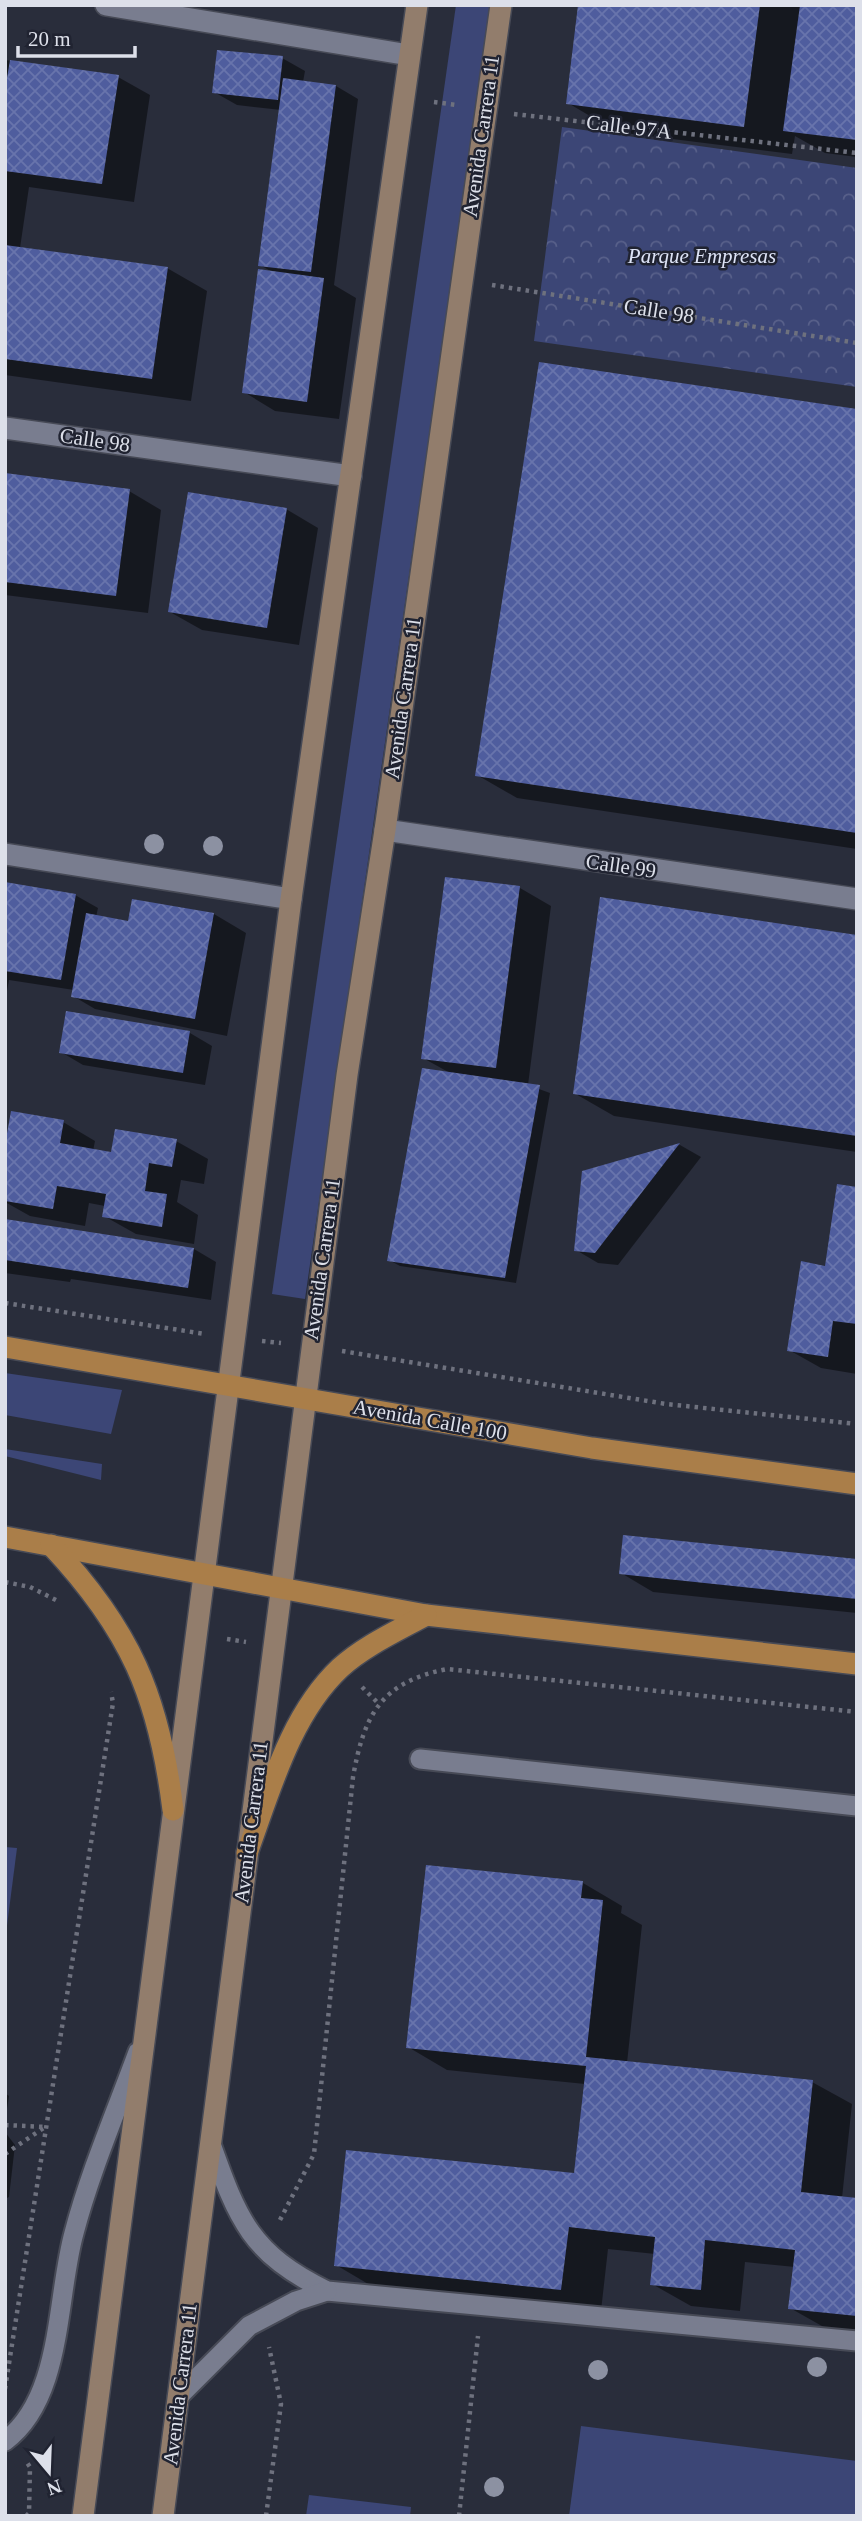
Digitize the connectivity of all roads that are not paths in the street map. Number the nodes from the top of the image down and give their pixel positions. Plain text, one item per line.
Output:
1 (106, 5) edge
2 (417, 5) edge
3 (501, 5) edge
4 (409, 55) junction
5 (5, 428) edge
6 (351, 476) junction
7 (385, 830) junction
8 (5, 854) edge
9 (292, 899) junction
10 (857, 899) edge
11 (5, 1347) edge
12 (228, 1385) junction
13 (303, 1398) junction
14 (857, 1484) edge
15 (5, 1536) edge
16 (51, 1545) junction
17 (204, 1574) junction
18 (280, 1589) junction
19 (426, 1615) junction
20 (857, 1664) edge
21 (420, 1759) dead end
22 (857, 1806) edge
23 (173, 1810) junction
24 (247, 1853) junction
25 (148, 2021) junction
26 (211, 2144) junction
27 (327, 2291) junction
28 (857, 2341) edge
29 (178, 2397) junction
30 (7, 2440) edge
31 (83, 2516) edge
32 (163, 2516) edge

1 - 4 street
2 - 4 main road
3 - 7 main road, Avenida Carrera 11
4 - 6 main road
5 - 6 street, Calle 98
6 - 9 main road
7 - 10 street, Calle 99
7 - 13 main road, Avenida Carrera 11
8 - 9 street
9 - 12 main road
11 - 12 main road, Avenida Calle 100
12 - 13 main road, Avenida Calle 100
12 - 17 main road
13 - 14 main road, Avenida Calle 100
13 - 18 main road, Avenida Carrera 11
15 - 16 main road
16 - 17 main road
16 - 23 main road
17 - 18 main road
17 - 23 main road
18 - 19 main road
18 - 24 main road, Avenida Carrera 11
19 - 20 main road
19 - 24 main road
21 - 22 lane
23 - 25 main road
24 - 26 main road, Avenida Carrera 11
25 - 30 lane
25 - 31 main road
26 - 27 lane
26 - 29 main road, Avenida Carrera 11
27 - 28 lane
27 - 29 lane
29 - 32 main road, Avenida Carrera 11

